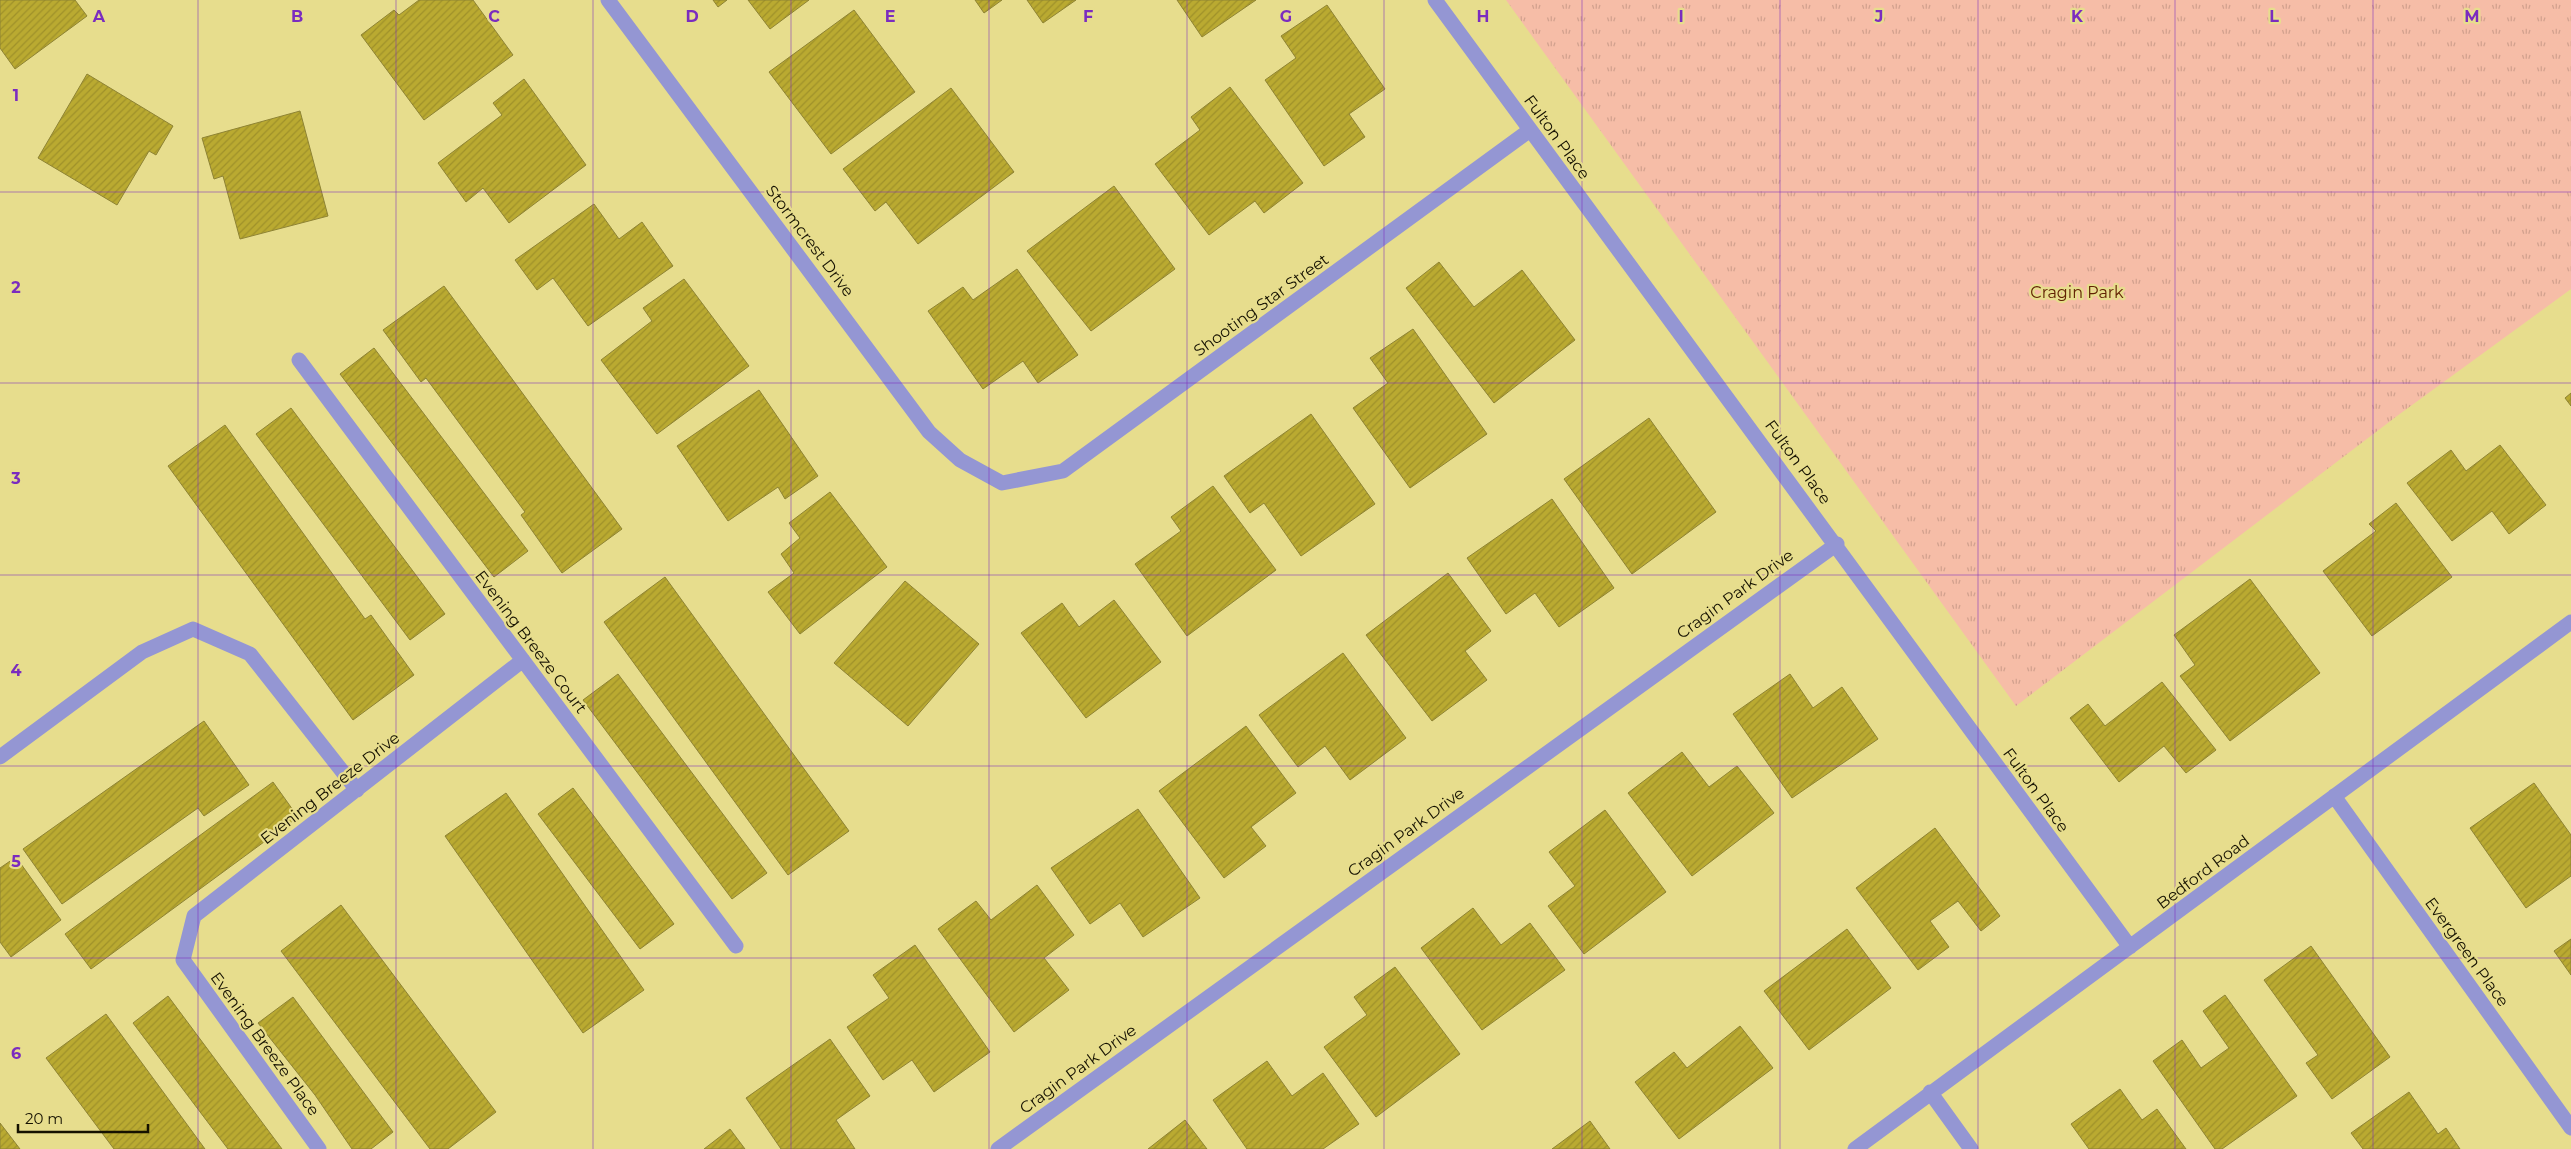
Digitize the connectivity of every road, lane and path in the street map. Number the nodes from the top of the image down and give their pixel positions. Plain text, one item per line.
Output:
1 (608, 0) edge
2 (1435, 0) edge
3 (1530, 130) junction
4 (298, 360) dead end
5 (1002, 483) joint
6 (1836, 544) junction
7 (2571, 622) edge
8 (523, 660) junction
9 (0, 757) edge
10 (357, 790) junction
11 (2334, 796) junction
12 (736, 946) dead end
13 (2130, 947) junction
14 (183, 960) joint
15 (1930, 1092) junction
16 (2571, 1128) edge
17 (319, 1149) edge
18 (998, 1149) edge
19 (1855, 1149) edge
20 (1971, 1149) edge

1 - 5 street, Stormcrest Drive
2 - 3 street, Fulton Place
3 - 5 street, Shooting Star Street
3 - 6 street, Fulton Place
4 - 8 street, Evening Breeze Court
6 - 13 street, Fulton Place
6 - 18 street, Cragin Park Drive
7 - 11 street, Bedford Road
8 - 10 street, Evening Breeze Drive
8 - 12 street, Evening Breeze Court
9 - 10 street
10 - 14 street, Evening Breeze Drive
11 - 13 street, Bedford Road
11 - 16 street, Evergreen Place
13 - 15 street, Bedford Road
14 - 17 street, Evening Breeze Place
15 - 19 street, Bedford Road
15 - 20 street

